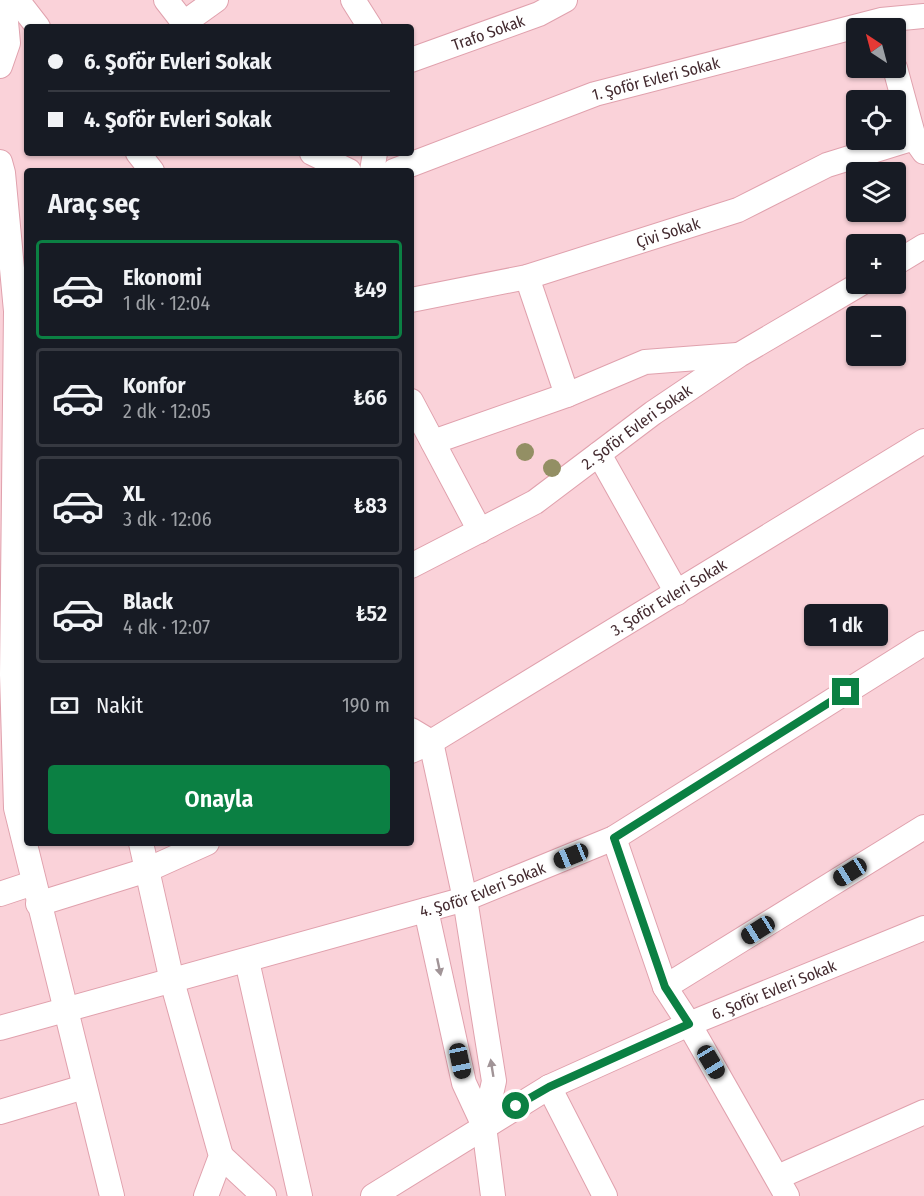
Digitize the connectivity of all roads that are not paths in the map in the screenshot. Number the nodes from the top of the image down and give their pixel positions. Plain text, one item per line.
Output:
1 (4, 0) edge
2 (16, 0) edge
3 (166, 0) edge
4 (216, 0) edge
5 (353, 0) edge
6 (565, 0) edge
7 (531, 7) edge
8 (924, 16) edge
9 (906, 19) edge
10 (36, 24) edge
11 (184, 24) edge
12 (186, 24) edge
13 (368, 24) edge
14 (846, 33) edge
15 (414, 59) edge
16 (0, 66) edge
17 (897, 78) edge
18 (919, 145) edge
19 (140, 156) edge
20 (318, 156) edge
21 (0, 162) edge
22 (150, 168) edge
23 (343, 168) edge
24 (402, 168) edge
25 (924, 246) edge
26 (906, 257) edge
27 (527, 277) junction
28 (846, 292) edge
29 (414, 299) edge
30 (22, 308) edge
31 (739, 355) junction
32 (567, 395) junction
33 (414, 407) edge
34 (924, 441) edge
35 (433, 442) junction
36 (599, 454) junction
37 (16, 501) edge
38 (480, 531) junction
39 (7, 557) edge
40 (414, 564) edge
41 (676, 593) junction
42 (924, 643) edge
43 (13, 666) edge
44 (418, 741) edge
45 (7, 769) edge
46 (21, 807) edge
47 (24, 824) edge
48 (924, 827) edge
49 (614, 838) junction
50 (28, 846) edge
51 (142, 846) edge
52 (200, 846) edge
53 (147, 870) junction
54 (0, 894) edge
55 (36, 894) junction
56 (465, 899) junction
57 (426, 910) junction
58 (924, 928) edge
59 (247, 961) junction
60 (172, 981) junction
61 (665, 987) junction
62 (64, 1010) junction
63 (689, 1024) junction
64 (0, 1028) edge
65 (84, 1087) junction
66 (549, 1087) junction
67 (0, 1112) edge
68 (924, 1112) edge
69 (484, 1126) junction
70 (221, 1156) junction
71 (783, 1186) edge
72 (112, 1196) edge
73 (206, 1196) edge
74 (264, 1196) edge
75 (300, 1196) edge
76 (373, 1196) edge
77 (493, 1196) edge
78 (604, 1196) edge

1 - 16 street
2 - 10 street
3 - 11 street
4 - 12 street
5 - 13 street
6 - 7 street, Trafo Sokak
7 - 15 street, Trafo Sokak
8 - 9 street, 1. Şoför Evleri Sokak
14 - 24 street, 1. Şoför Evleri Sokak
17 - 18 street
18 - 27 street, Çivi Sokak
19 - 22 street
20 - 23 street
21 - 30 street
25 - 26 street
27 - 29 street, Çivi Sokak
27 - 32 street
28 - 31 street, 2. Şoför Evleri Sokak
30 - 37 street
31 - 32 street
31 - 36 street, 2. Şoför Evleri Sokak
32 - 35 street
33 - 35 street
34 - 41 street, 3. Şoför Evleri Sokak
35 - 38 street
36 - 38 street, 2. Şoför Evleri Sokak
36 - 41 street
37 - 39 street
38 - 40 street, 2. Şoför Evleri Sokak
39 - 43 street
41 - 44 street, 3. Şoför Evleri Sokak
42 - 49 street, 4. Şoför Evleri Sokak
43 - 45 street
44 - 56 street
45 - 46 street
46 - 47 street
48 - 61 street
49 - 56 street, 4. Şoför Evleri Sokak
49 - 61 street
50 - 55 street
51 - 53 street
52 - 53 street
53 - 55 street
53 - 60 street
54 - 55 street
55 - 62 street
56 - 57 street, 4. Şoför Evleri Sokak
69 -> 56 street
57 - 59 street, 4. Şoför Evleri Sokak
57 -> 69 street
58 - 63 street, 6. Şoför Evleri Sokak
59 - 60 street, 4. Şoför Evleri Sokak
59 - 75 street
60 - 62 street, 4. Şoför Evleri Sokak
60 - 70 street
61 - 63 street
62 - 64 street, 4. Şoför Evleri Sokak
62 - 65 street
63 - 66 street, 6. Şoför Evleri Sokak
63 - 71 street
65 - 67 street
65 - 72 street
66 - 69 street, 6. Şoför Evleri Sokak
66 - 78 street
68 - 71 street
69 - 76 street, 6. Şoför Evleri Sokak
69 - 77 street
70 - 73 street
70 - 74 street

